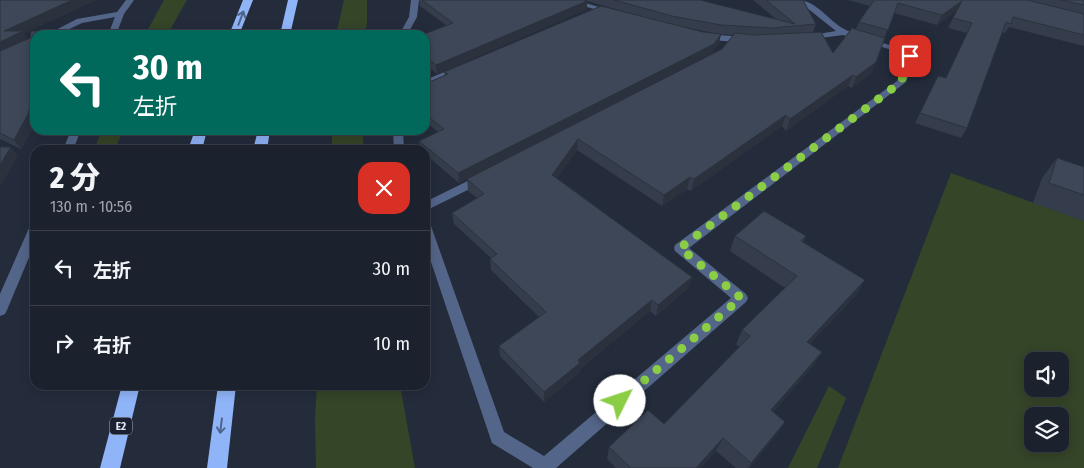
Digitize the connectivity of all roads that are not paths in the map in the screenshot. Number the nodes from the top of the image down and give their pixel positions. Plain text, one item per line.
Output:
1 (130, 0) edge
2 (248, 0) edge
3 (293, 0) edge
4 (415, 0) edge
5 (566, 0) edge
6 (801, 0) edge
7 (599, 9) junction
8 (120, 14) junction
9 (618, 14) edge
10 (581, 17) edge
11 (61, 30) edge
12 (114, 30) edge
13 (236, 30) edge
14 (286, 30) edge
15 (406, 30) edge
16 (843, 32) junction
17 (693, 34) edge
18 (728, 39) junction
19 (796, 39) edge
20 (760, 40) edge
21 (720, 50) edge
22 (471, 64) edge
23 (430, 82) edge
24 (496, 170) edge
25 (430, 204) edge
26 (30, 240) edge
27 (430, 240) edge
28 (0, 310) edge
29 (131, 390) edge
30 (226, 390) edge
31 (110, 468) edge
32 (217, 468) edge

1 - 8 street
13 -> 2 highway
3 - 14 highway
4 - 15 street
5 - 7 street
6 - 16 street
7 - 9 street
7 - 10 street
8 - 11 street
8 - 12 street
16 - 19 street
16 - 27 street
17 - 18 street
18 - 20 street
18 - 21 street
22 - 23 street
24 - 25 street
26 - 28 street
29 - 31 highway, E2
30 -> 32 highway

